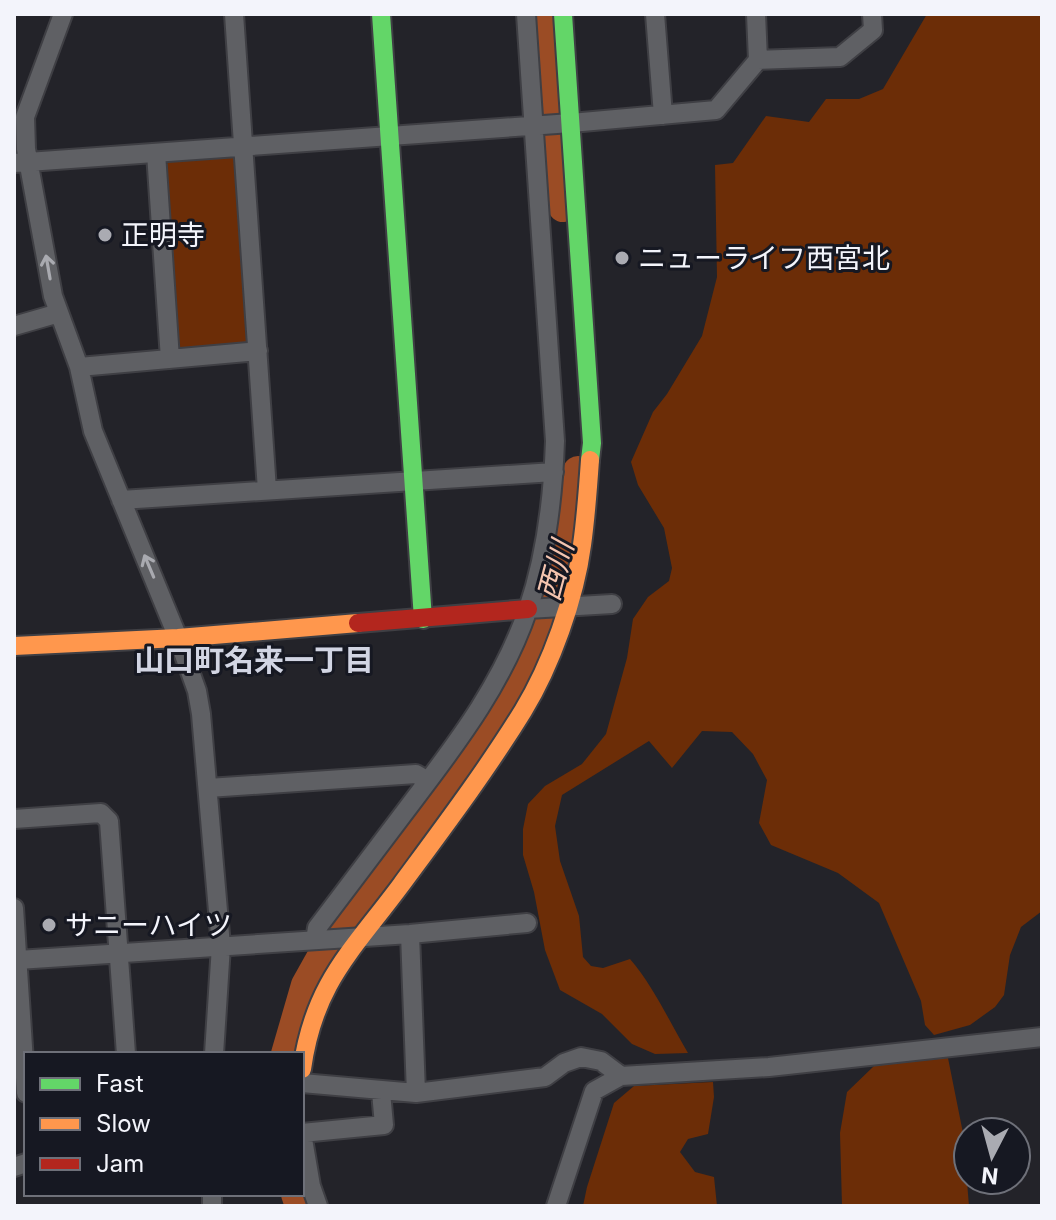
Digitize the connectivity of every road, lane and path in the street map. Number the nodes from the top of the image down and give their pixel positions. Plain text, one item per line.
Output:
1 (63, 14) edge
2 (234, 14) edge
3 (381, 14) edge
4 (526, 14) edge
5 (563, 14) edge
6 (655, 14) edge
7 (756, 14) edge
8 (872, 14) edge
9 (758, 60) junction
10 (663, 115) junction
11 (571, 123) junction
12 (535, 126) junction
13 (390, 135) junction
14 (244, 146) junction
15 (156, 153) junction
16 (22, 163) edge
17 (59, 313) junction
18 (14, 326) edge
19 (258, 351) junction
20 (170, 359) junction
21 (79, 367) junction
22 (554, 472) junction
23 (413, 480) junction
24 (267, 490) junction
25 (121, 500) junction
26 (612, 604) dead end
27 (568, 606) junction
28 (528, 609) junction
29 (423, 619) junction
30 (178, 638) junction
31 (14, 646) edge
32 (428, 781) junction
33 (208, 788) junction
34 (14, 819) edge
35 (14, 908) edge
36 (527, 923) dead end
37 (410, 934) junction
38 (362, 937) junction
39 (315, 940) junction
40 (221, 946) junction
41 (118, 953) junction
42 (18, 960) junction
43 (1042, 1037) edge
44 (126, 1052) edge
45 (214, 1052) edge
46 (304, 1059) edge
47 (24, 1060) edge
48 (621, 1076) junction
49 (304, 1083) edge
50 (381, 1092) junction
51 (416, 1093) junction
52 (304, 1133) edge
53 (304, 1145) edge
54 (318, 1206) edge
55 (556, 1206) edge

1 - 16 street
2 - 14 street
3 - 13 street
4 - 12 street
5 - 11 street
6 - 10 street
7 - 9 street
8 - 9 street
9 - 10 street
10 - 11 street
11 - 12 street
11 - 27 street
12 - 13 street
12 - 22 street
13 - 14 street
13 - 23 street
14 - 15 street
14 - 19 street
15 - 16 street
15 - 20 street
17 -> 16 street
17 - 18 street
17 - 21 street
19 - 20 street
19 - 24 street
20 - 21 street
21 - 25 street
22 - 23 street
22 - 28 street
23 - 24 street
23 - 29 street
24 - 25 street
30 -> 25 street
26 - 27 street
27 - 28 street
27 - 38 street
28 - 29 street
28 - 32 street
29 - 30 street
30 - 31 street
30 - 33 street
32 - 33 street
32 - 39 street
33 - 40 street
34 - 41 street
35 - 42 street
36 - 37 street
37 - 38 street
37 - 51 street
38 - 39 street
38 - 46 street
39 - 40 street
40 - 41 street
40 - 45 street
41 - 42 street
41 - 44 street
42 - 47 street
43 - 48 street
48 - 51 street
48 - 55 street
49 - 50 street
50 - 51 street
50 - 52 street
53 - 54 street

